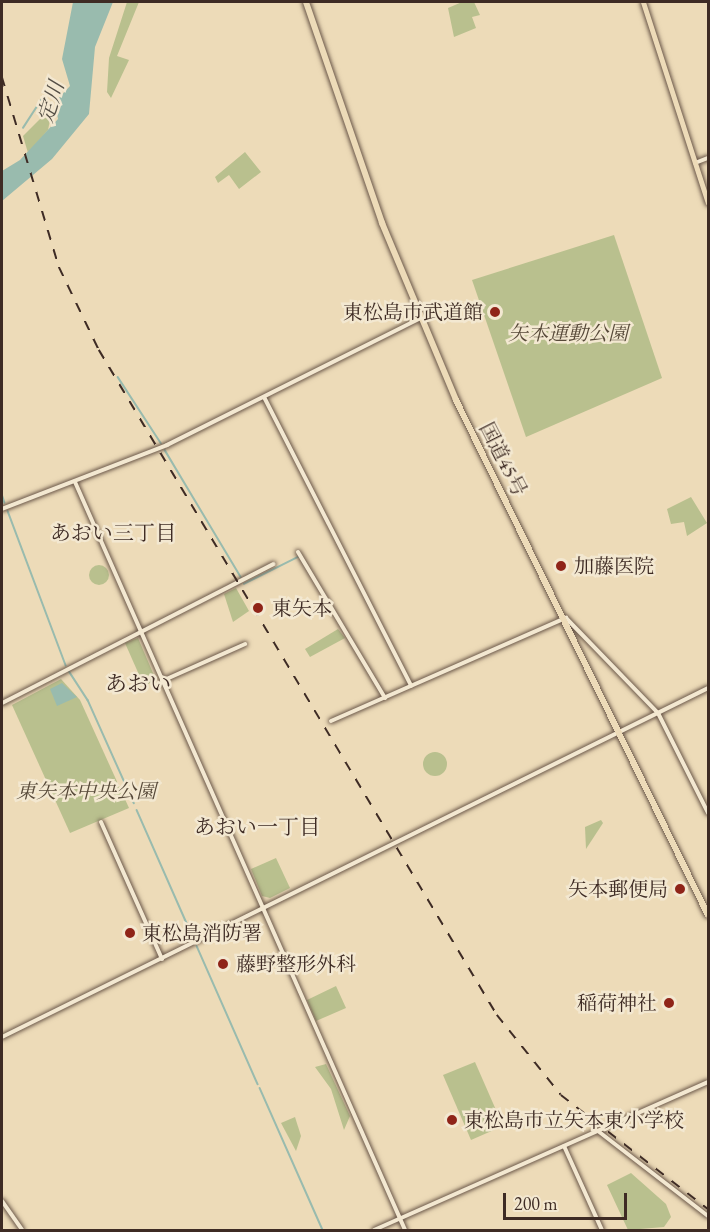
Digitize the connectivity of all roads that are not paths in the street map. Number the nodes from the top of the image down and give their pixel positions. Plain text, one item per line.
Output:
1 (306, 2) edge
2 (643, 2) edge
3 (708, 158) edge
4 (695, 163) junction
5 (708, 203) edge
6 (422, 317) junction
7 (264, 397) junction
8 (75, 482) junction
9 (2, 509) edge
10 (298, 552) dead end
11 (274, 564) dead end
12 (566, 618) junction
13 (141, 631) junction
14 (245, 645) dead end
15 (162, 681) junction
16 (411, 686) junction
17 (708, 688) edge
18 (385, 698) junction
19 (2, 703) edge
20 (658, 713) junction
21 (331, 721) dead end
22 (616, 735) junction
23 (708, 813) edge
24 (101, 822) dead end
25 (262, 908) junction
26 (708, 915) edge
27 (162, 959) junction
28 (2, 1037) edge
29 (708, 1082) edge
30 (598, 1131) junction
31 (564, 1146) junction
32 (2, 1201) edge
33 (708, 1216) edge
34 (400, 1219) junction
35 (22, 1230) edge
36 (374, 1230) edge
37 (405, 1230) edge
38 (602, 1230) edge

1 - 6 highway, 国道45号
2 - 4 main road
3 - 4 street
4 - 5 main road
6 - 7 street
6 - 12 highway, 国道45号
7 - 8 street
7 - 16 street
8 - 9 street
8 - 13 street
10 - 18 street
11 - 13 street
12 - 16 street
12 - 20 street
12 - 22 highway, 国道45号
13 - 15 street
13 - 19 street
14 - 15 street
15 - 25 street
16 - 18 street
17 - 20 street
18 - 21 street
20 - 22 street
20 - 23 street
22 - 25 street
22 - 26 highway, 国道45号
24 - 27 street
25 - 27 street
25 - 34 street
27 - 28 street
29 - 30 street
30 - 31 street
30 - 33 street
31 - 34 street
31 - 38 street
32 - 35 street
34 - 36 street
34 - 37 street

